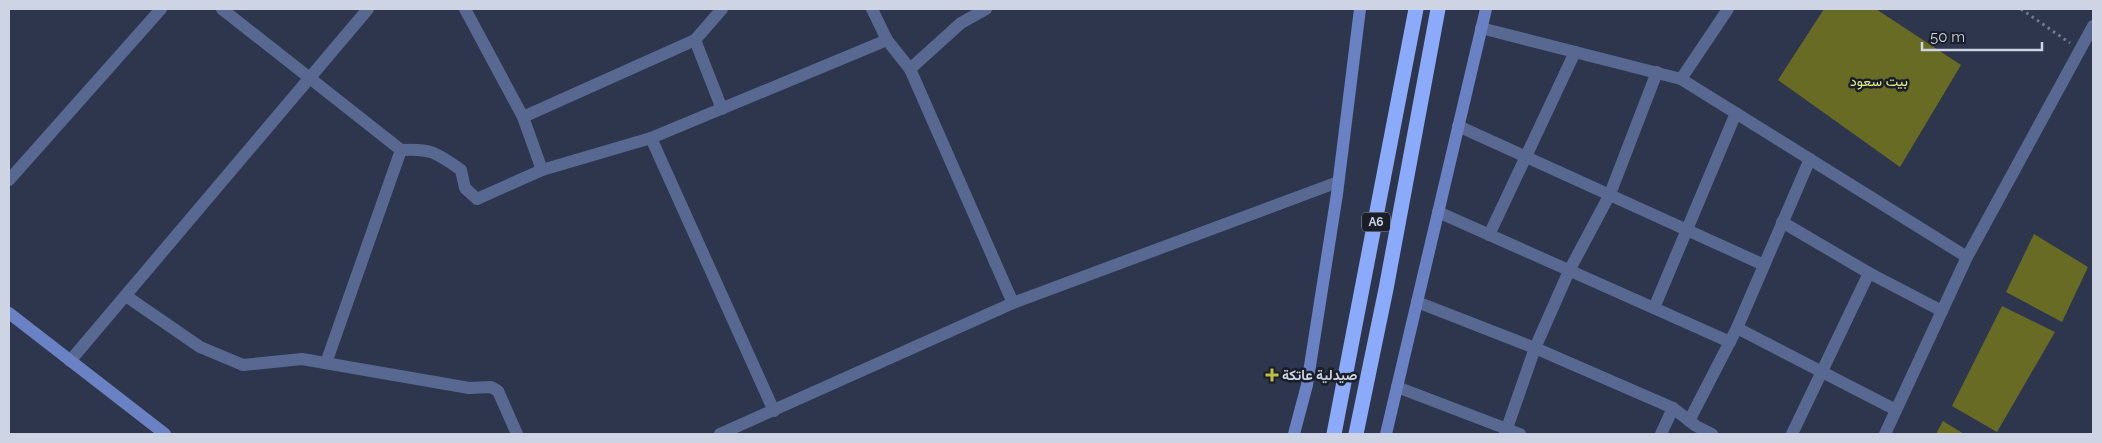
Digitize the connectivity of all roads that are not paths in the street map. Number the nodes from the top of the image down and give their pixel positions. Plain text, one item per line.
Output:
1 (160, 9) edge
2 (222, 9) edge
3 (368, 9) edge
4 (465, 9) edge
5 (722, 9) edge
6 (872, 9) edge
7 (986, 9) edge
8 (1360, 9) edge
9 (1416, 9) edge
10 (1438, 9) edge
11 (1486, 9) edge
12 (1728, 9) edge
13 (2093, 26) edge
14 (1481, 28) junction
15 (695, 40) junction
16 (887, 40) junction
17 (1575, 52) junction
18 (910, 69) junction
19 (1657, 72) junction
20 (1681, 78) junction
21 (309, 79) junction
22 (722, 109) junction
23 (1736, 113) junction
24 (522, 117) junction
25 (1458, 126) junction
26 (651, 138) junction
27 (400, 150) junction
28 (1527, 157) junction
29 (1810, 159) junction
30 (542, 170) junction
31 (9, 180) edge
32 (1338, 182) junction
33 (1610, 194) junction
34 (1438, 212) junction
35 (1782, 222) junction
36 (1688, 228) junction
37 (1489, 235) junction
38 (1967, 257) junction
39 (1764, 264) junction
40 (1569, 271) junction
41 (1869, 273) junction
42 (126, 296) junction
43 (1417, 302) junction
44 (1013, 303) junction
45 (1654, 308) junction
46 (1942, 310) junction
47 (9, 313) edge
48 (1737, 328) junction
49 (1730, 342) junction
50 (1535, 348) junction
51 (70, 361) junction
52 (326, 363) junction
53 (1822, 372) junction
54 (1397, 387) junction
55 (1673, 408) junction
56 (774, 410) junction
57 (1896, 410) junction
58 (1690, 421) junction
59 (1506, 432) edge
60 (165, 434) edge
61 (517, 434) edge
62 (720, 434) edge
63 (1294, 434) edge
64 (1334, 434) edge
65 (1356, 434) edge
66 (1386, 434) edge
67 (1520, 434) edge
68 (1662, 434) edge
69 (1712, 434) edge
70 (1792, 434) edge
71 (1885, 434) edge

1 - 31 street
2 - 21 street
3 - 21 street
4 - 24 street
5 - 15 street
6 - 16 street
7 - 18 street
8 - 32 street
9 - 64 highway, A6
10 - 65 highway, A6
11 - 14 street
12 - 20 street
13 - 38 street
14 - 17 street
14 - 25 street
15 - 22 street
15 - 24 street
16 - 18 street
16 - 22 street
17 - 19 street
17 - 28 street
18 - 44 street
19 - 20 street
19 - 33 street
20 - 23 street
21 - 27 street
21 - 42 street
22 - 26 street
23 - 29 street
23 - 36 street
24 - 30 street
25 - 28 street
25 - 34 street
26 - 30 street
26 - 56 street
27 - 30 street
27 - 52 street
28 - 33 street
28 - 37 street
29 - 35 street
29 - 38 street
32 - 44 street
32 - 63 street
33 - 36 street
33 - 40 street
34 - 37 street
34 - 43 street
35 - 39 street
35 - 41 street
36 - 39 street
36 - 45 street
37 - 40 street
38 - 46 street
39 - 48 street
40 - 45 street
40 - 50 street
41 - 46 street
41 - 53 street
42 - 51 street
42 - 52 street
43 - 50 street
43 - 54 street
44 - 56 street
45 - 49 street
46 - 57 street
47 - 51 street
48 - 49 street
48 - 53 street
49 - 58 street
50 - 55 street
50 - 59 street
51 - 60 street
52 - 61 street
53 - 57 street
53 - 70 street
54 - 59 street
54 - 66 street
55 - 58 street
55 - 68 street
56 - 62 street
57 - 71 street
58 - 69 street
59 - 67 street

